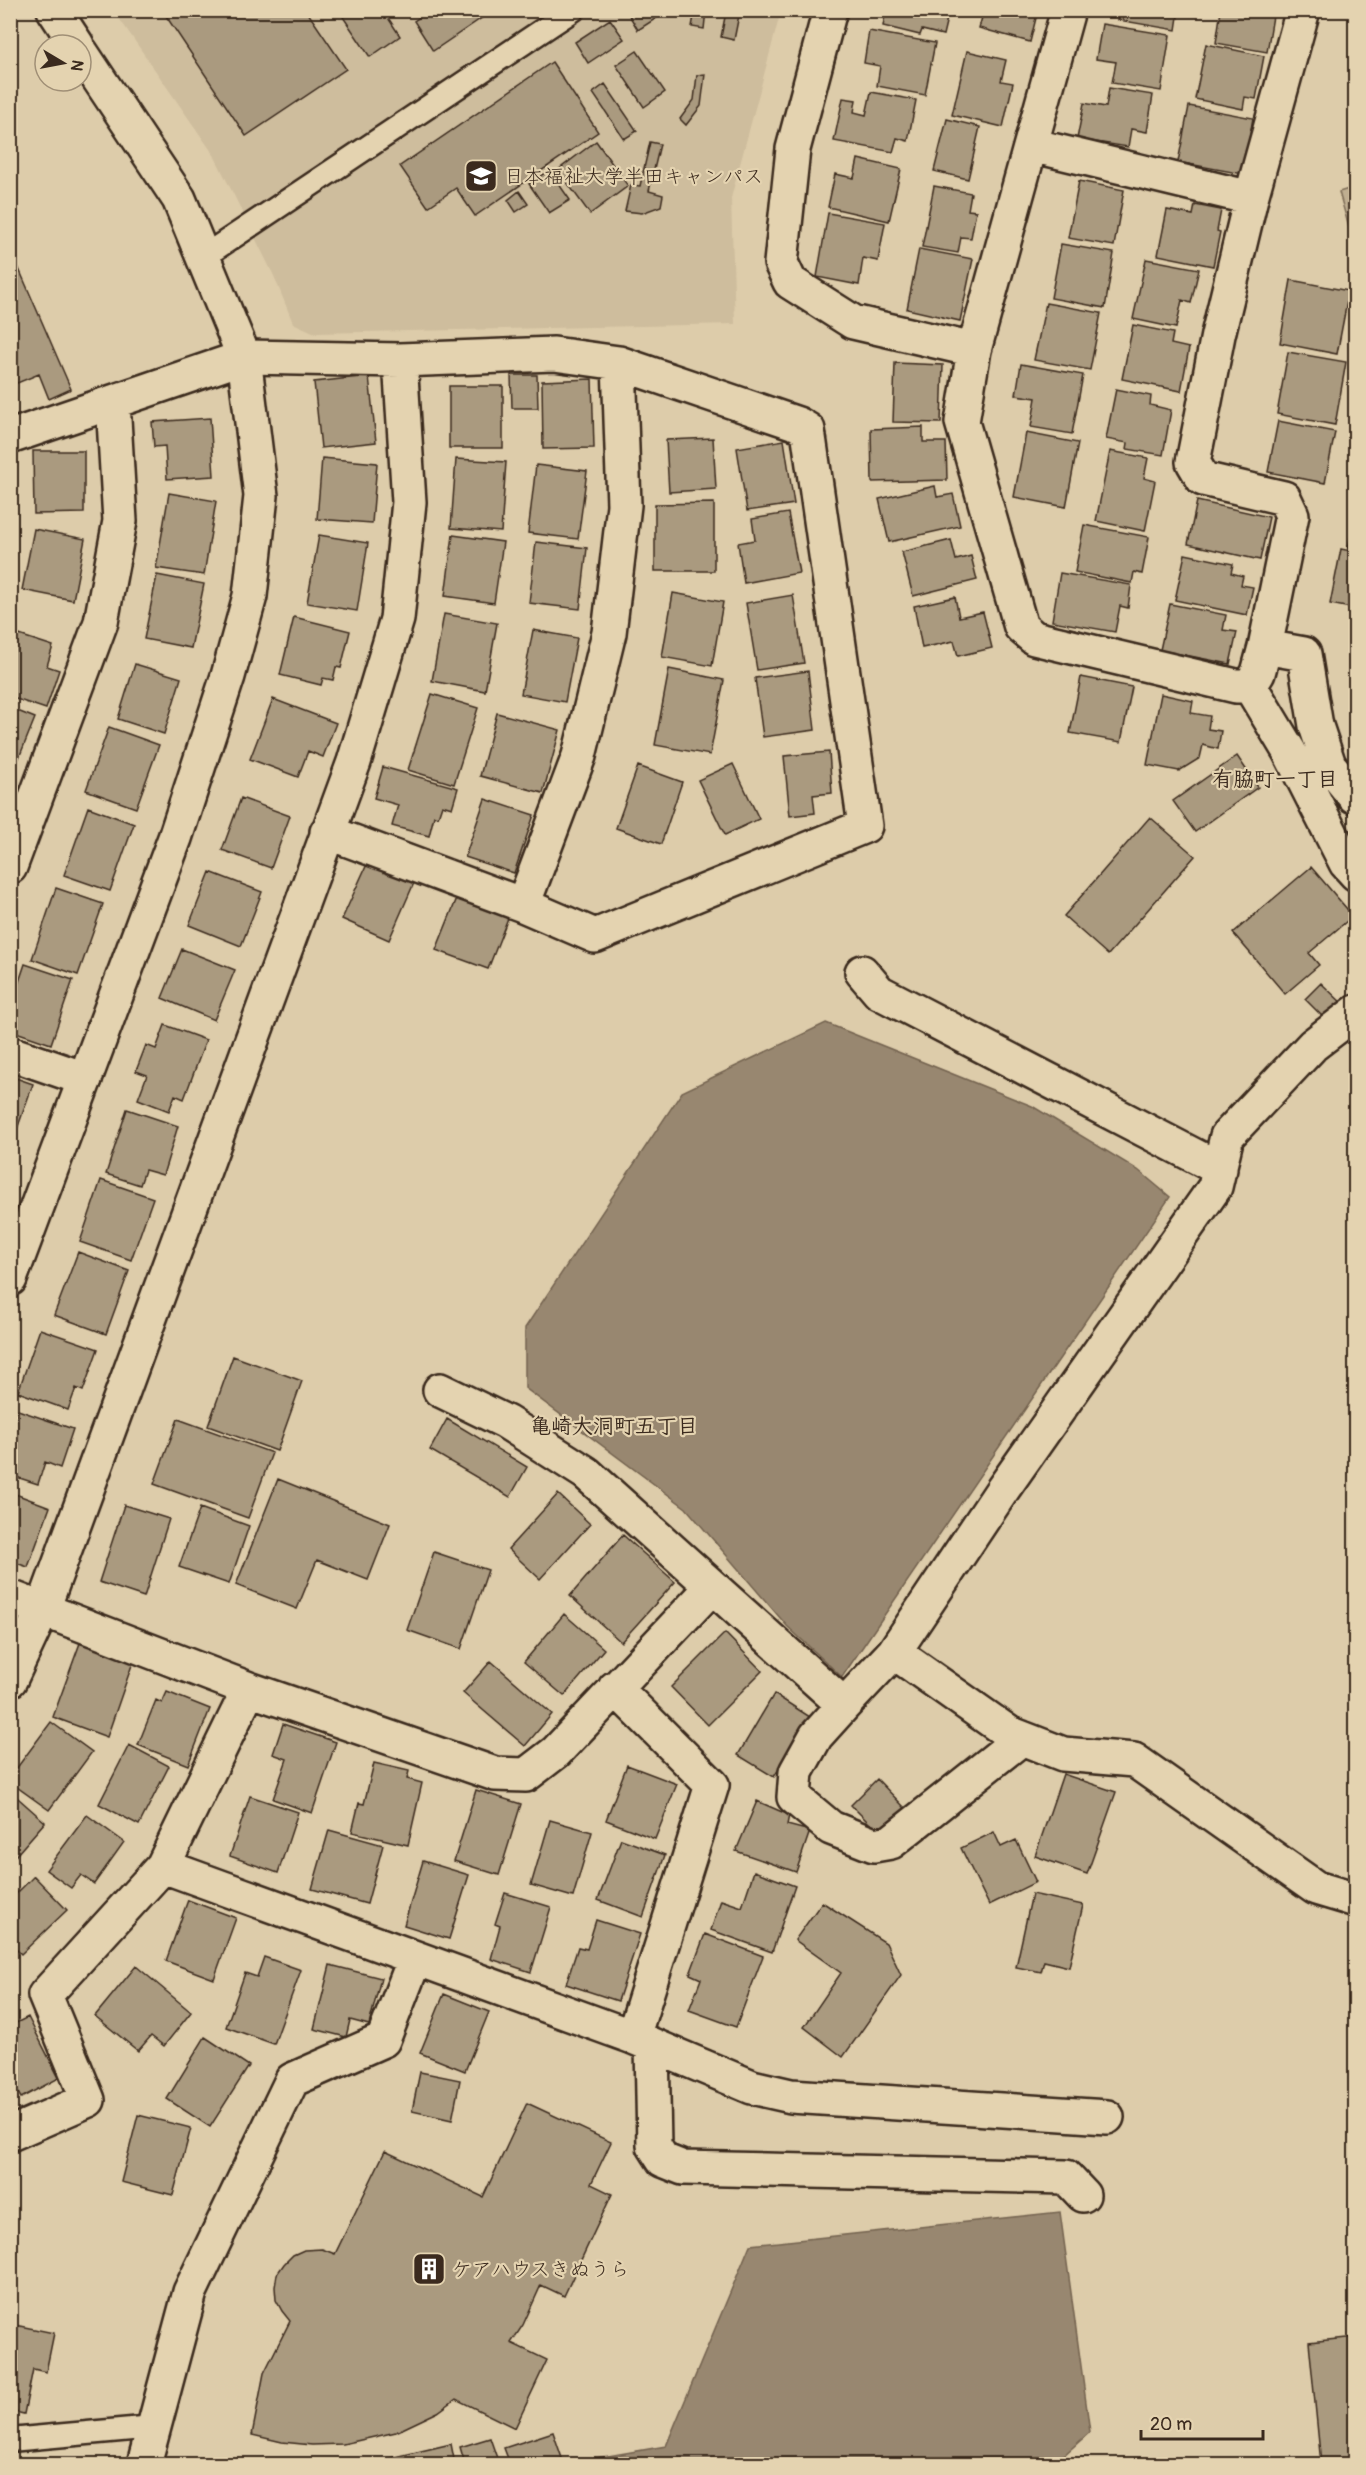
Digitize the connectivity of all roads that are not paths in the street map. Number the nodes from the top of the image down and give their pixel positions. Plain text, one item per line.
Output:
1 (54, 10) edge
2 (573, 10) edge
3 (830, 10) edge
4 (1068, 10) edge
5 (1303, 10) edge
6 (69, 33) edge
7 (93, 70) edge
8 (1031, 145) junction
9 (1251, 198) junction
10 (203, 256) junction
11 (974, 350) junction
12 (244, 357) junction
13 (400, 360) junction
14 (619, 363) junction
15 (113, 402) junction
16 (10, 437) edge
17 (1265, 646) junction
18 (1250, 686) junction
19 (1354, 796) edge
20 (327, 832) junction
21 (10, 867) edge
22 (1356, 874) edge
23 (523, 904) junction
24 (862, 972) dead end
25 (1356, 1012) edge
26 (10, 1053) edge
27 (85, 1079) junction
28 (1220, 1169) junction
29 (10, 1279) edge
30 (440, 1390) dead end
31 (712, 1587) junction
32 (10, 1597) edge
33 (43, 1609) junction
34 (894, 1652) junction
35 (10, 1680) edge
36 (615, 1688) junction
37 (249, 1689) junction
38 (844, 1705) junction
39 (1022, 1738) junction
40 (164, 1866) junction
41 (1356, 1900) edge
42 (415, 1958) junction
43 (642, 2041) junction
44 (1107, 2117) dead end
45 (10, 2134) edge
46 (1083, 2196) dead end
47 (154, 2427) junction
48 (10, 2440) edge
49 (144, 2464) edge

1 - 6 street
2 - 10 lane
3 - 11 street
4 - 8 street
5 - 9 street
7 - 10 street
8 - 9 street
8 - 11 street
9 - 17 street
10 - 12 street
11 - 18 street
12 - 13 street
12 - 15 street
12 - 27 street
13 - 14 street
13 - 20 street
14 - 23 street
14 - 23 street
15 - 16 street
15 - 21 street
17 - 18 street
17 - 19 street
18 - 22 street
20 - 23 street
20 - 33 street
24 - 28 street
25 - 28 street
26 - 27 street
27 - 29 street
28 - 34 street
30 - 31 street
31 - 36 street
31 - 38 street
32 - 33 street
33 - 35 street
33 - 37 street
34 - 38 street
34 - 39 street
36 - 37 street
36 - 43 street
37 - 40 street
38 - 39 street
39 - 41 street
40 - 42 street
40 - 45 street
42 - 43 street
42 - 47 street
43 - 44 street
43 - 46 street
47 - 48 lane
47 - 49 street

